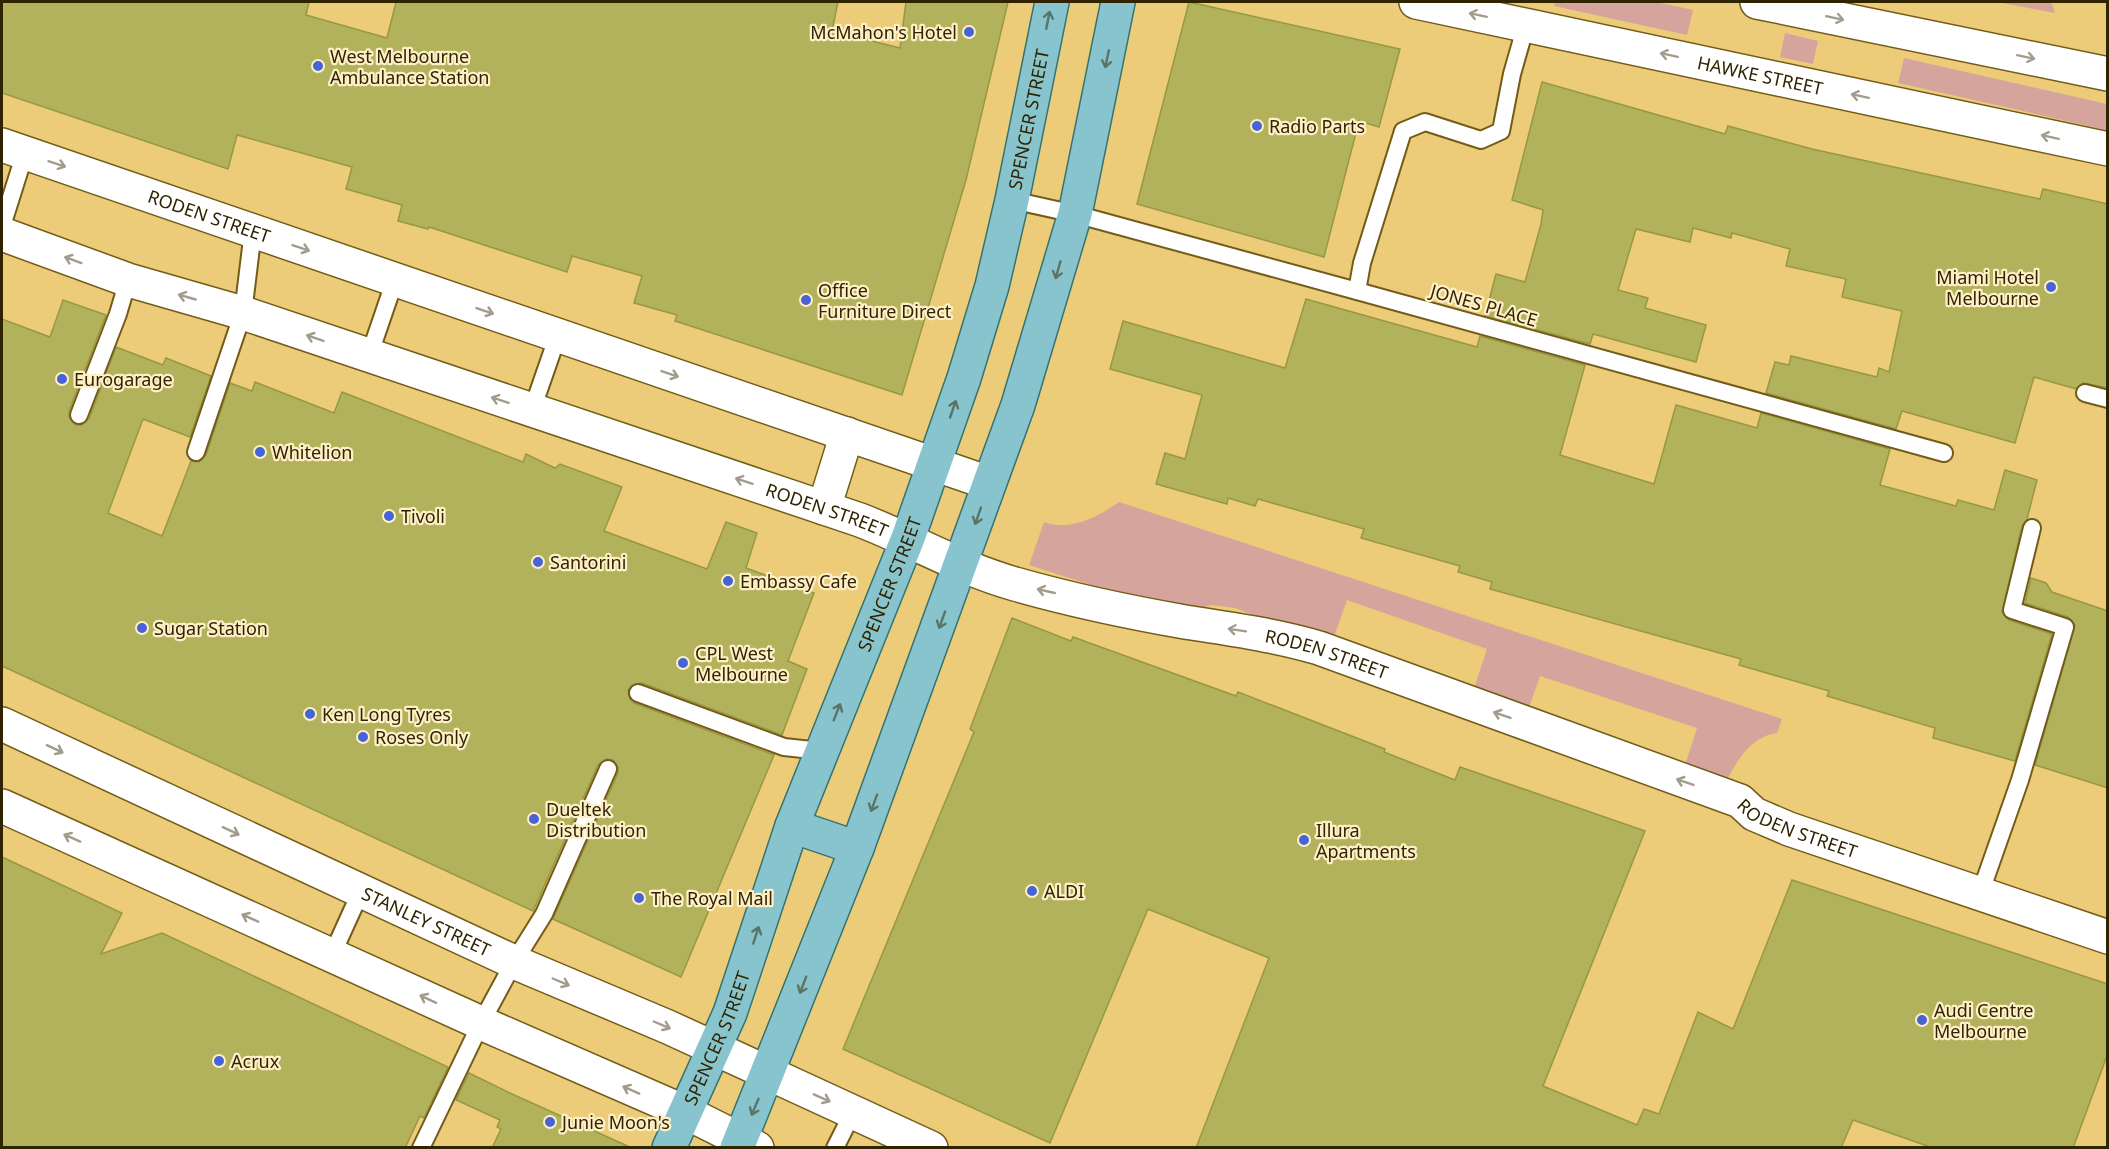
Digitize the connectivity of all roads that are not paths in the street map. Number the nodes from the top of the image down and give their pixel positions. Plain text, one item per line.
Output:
1 (1052, 2) edge
2 (1118, 2) edge
3 (1416, 2) edge
4 (1757, 2) edge
5 (1528, 13) edge
6 (2108, 74) edge
7 (13, 149) edge
8 (2108, 149) edge
9 (1012, 200) junction
10 (1075, 214) junction
11 (2, 226) edge
12 (253, 231) junction
13 (2, 234) edge
14 (128, 280) junction
15 (394, 280) junction
16 (1357, 291) junction
17 (243, 313) junction
18 (558, 335) junction
19 (369, 356) junction
20 (2085, 393) dead end
21 (2108, 399) edge
22 (532, 411) junction
23 (79, 415) dead end
24 (847, 435) junction
25 (196, 452) dead end
26 (1944, 453) dead end
27 (934, 464) junction
28 (989, 483) junction
29 (824, 508) junction
30 (2031, 528) dead end
31 (908, 538) junction
32 (962, 565) junction
33 (638, 693) dead end
34 (2, 724) edge
35 (821, 751) junction
36 (608, 769) dead end
37 (2, 806) edge
38 (792, 826) junction
39 (857, 848) junction
40 (361, 891) junction
41 (1980, 894) junction
42 (2108, 937) edge
43 (332, 955) junction
44 (513, 962) junction
45 (481, 1023) junction
46 (715, 1049) junction
47 (768, 1074) junction
48 (685, 1112) junction
49 (853, 1112) junction
50 (745, 1145) edge
51 (421, 1148) edge
52 (669, 1148) edge
53 (835, 1148) edge
54 (931, 1148) edge

9 -> 1 main road, SPENCER STREET
2 -> 10 main road
5 -> 3 street, HAWKE STREET
4 -> 6 street
8 -> 5 street, HAWKE STREET
5 - 16 lane
7 - 11 lane, RODEN STREET
7 -> 12 street, RODEN STREET
9 - 10 lane, JONES PLACE
27 -> 9 main road, SPENCER STREET
10 - 16 lane, JONES PLACE
10 -> 28 main road
12 -> 15 street, RODEN STREET
12 - 17 lane
14 -> 13 street, RODEN STREET
17 -> 14 street, RODEN STREET
14 - 23 lane
15 -> 18 street, RODEN STREET
15 - 19 lane
16 - 26 lane, JONES PLACE
19 -> 17 street, RODEN STREET
17 - 25 lane
18 - 22 lane
18 -> 24 street, RODEN STREET
22 -> 19 street, RODEN STREET
20 - 21 lane
29 -> 22 street, RODEN STREET
24 - 27 street, RODEN STREET
24 - 29 street
27 - 28 street, RODEN STREET
27 - 31 main road, SPENCER STREET
28 -> 32 main road
29 - 31 street, RODEN STREET
30 - 41 lane
31 - 32 street, RODEN STREET
35 -> 31 main road, SPENCER STREET
32 -> 39 main road
41 -> 32 street, RODEN STREET
33 - 35 lane
34 -> 40 street, STANLEY STREET
35 - 38 main road, SPENCER STREET
36 - 44 lane
43 -> 37 street
38 - 39 main road
46 -> 38 main road, SPENCER STREET
39 -> 47 main road
40 - 43 lane
40 - 44 street, STANLEY STREET
41 - 42 street, RODEN STREET
45 -> 43 street
44 - 45 lane
44 -> 46 street, STANLEY STREET
48 -> 45 street
45 - 51 lane
46 - 47 street, STANLEY STREET
46 - 48 main road, SPENCER STREET
47 -> 49 street, STANLEY STREET
47 -> 50 main road
48 - 50 street
48 - 52 main road, SPENCER STREET
49 - 53 lane
49 - 54 street, STANLEY STREET

